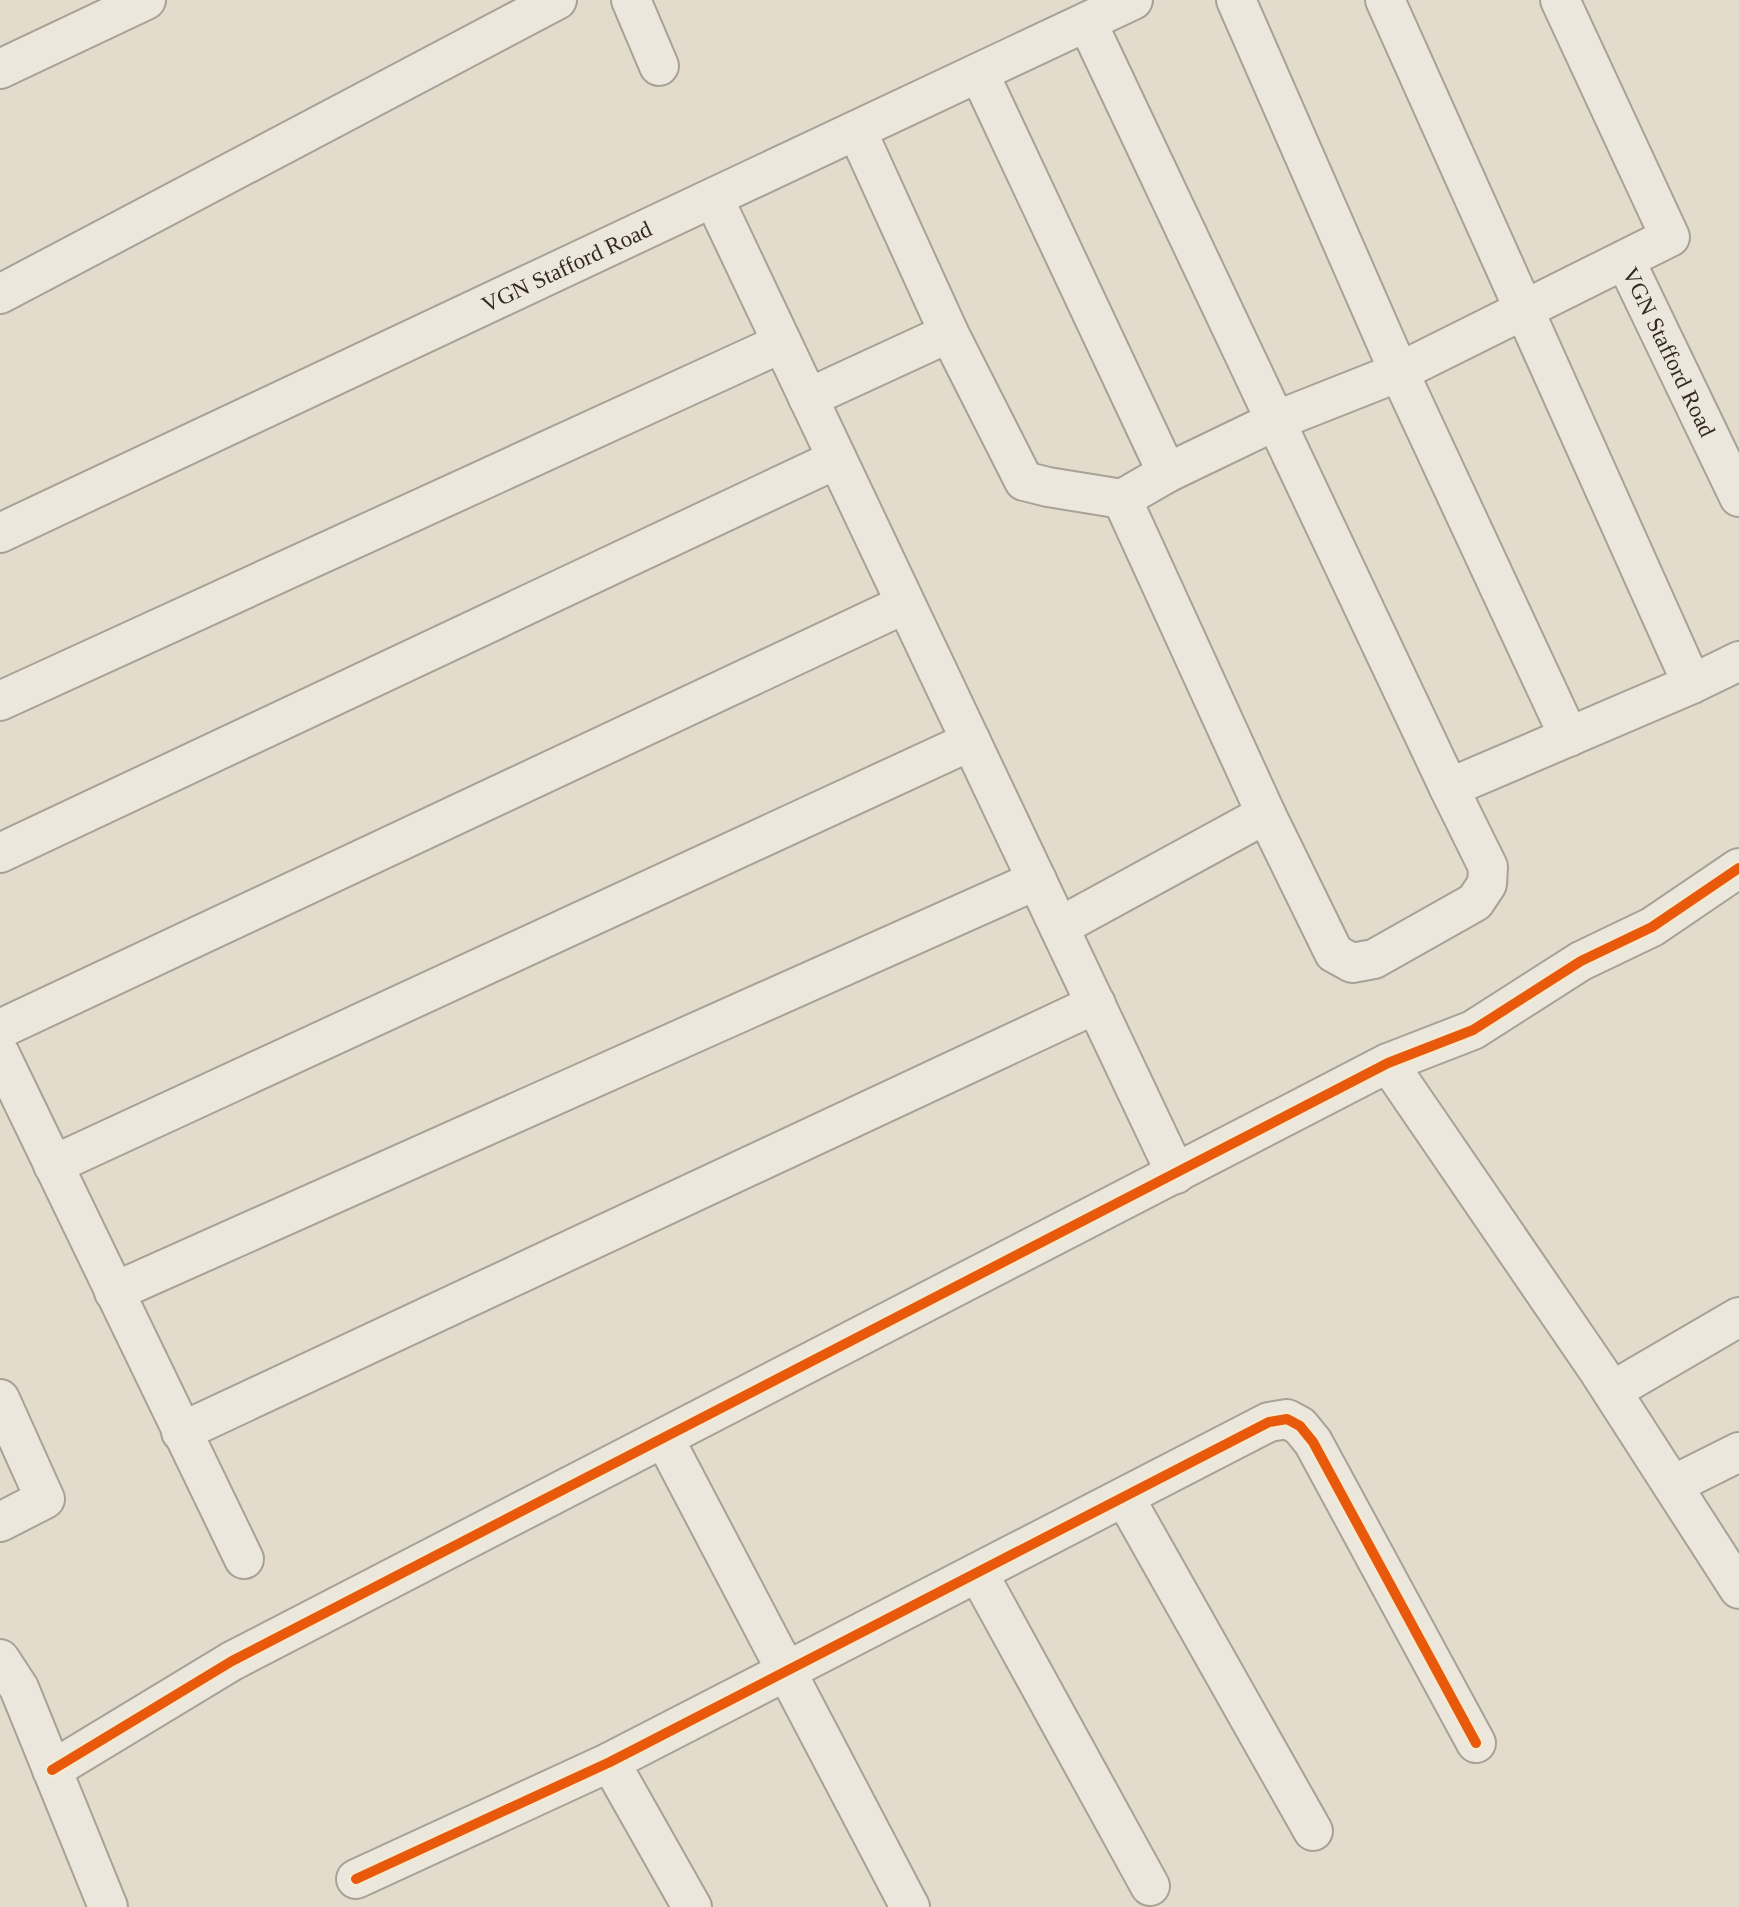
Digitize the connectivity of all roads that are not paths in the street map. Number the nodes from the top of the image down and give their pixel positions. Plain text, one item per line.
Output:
1 (146, 0) edge
2 (557, 0) edge
3 (631, 0) edge
4 (1132, 0) edge
5 (1236, 0) edge
6 (1385, 0) edge
7 (1560, 0) edge
8 (1087, 22) junction
9 (659, 66) dead end
10 (0, 69) edge
11 (979, 73) junction
12 (857, 131) junction
13 (714, 199) junction
14 (1626, 260) junction
15 (0, 294) edge
16 (1523, 310) junction
17 (949, 333) junction
18 (782, 343) junction
19 (1399, 372) junction
20 (808, 398) junction
21 (1275, 421) junction
22 (837, 459) junction
23 (1167, 473) junction
24 (1739, 497) edge
25 (1122, 499) junction
26 (0, 533) edge
27 (905, 604) junction
28 (1739, 661) edge
29 (1692, 684) junction
30 (0, 701) edge
31 (1569, 737) junction
32 (971, 741) junction
33 (1449, 788) junction
34 (1266, 814) junction
35 (0, 853) edge
36 (1739, 868) edge
37 (1037, 880) junction
38 (1059, 927) junction
39 (1096, 1004) junction
40 (0, 1029) edge
41 (0, 1054) edge
42 (1388, 1063) junction
43 (54, 1165) junction
44 (1177, 1174) junction
45 (114, 1292) junction
46 (1739, 1317) edge
47 (1612, 1391) junction
48 (0, 1399) edge
49 (181, 1432) junction
50 (664, 1438) junction
51 (1739, 1452) edge
52 (1673, 1485) junction
53 (1125, 1498) junction
54 (0, 1522) edge
55 (244, 1559) dead end
56 (978, 1573) junction
57 (1739, 1589) edge
58 (0, 1659) edge
59 (786, 1672) junction
60 (1476, 1743) dead end
61 (610, 1762) junction
62 (52, 1770) junction
63 (1313, 1831) dead end
64 (356, 1878) dead end
65 (1150, 1886) dead end
66 (108, 1907) edge
67 (692, 1907) edge
68 (910, 1907) edge

1 - 10 street
2 - 15 street
3 - 9 street
4 - 8 street, VGN Stafford Road
5 - 19 street
6 - 16 street
7 - 14 street, VGN Stafford Road
8 - 11 street, VGN Stafford Road
8 - 21 street
11 - 12 street, VGN Stafford Road
11 - 23 street
12 - 13 street, VGN Stafford Road
12 - 17 street
13 - 18 street
13 - 26 street, VGN Stafford Road
14 - 16 street
14 - 24 street, VGN Stafford Road
16 - 19 street
16 - 29 street
17 - 20 street
17 - 25 street
18 - 20 street
18 - 30 street
19 - 21 street
19 - 31 street
20 - 22 street
21 - 23 street
21 - 33 street
22 - 27 street
22 - 35 street
23 - 25 street
25 - 34 street
27 - 32 street
27 - 40 street
28 - 29 street
29 - 31 street
31 - 33 street
32 - 37 street
32 - 43 street
33 - 34 street
34 - 38 street
36 - 42 street
37 - 38 street
37 - 45 street
38 - 39 street
39 - 44 street
39 - 49 street
41 - 43 street
42 - 44 street
42 - 47 street
43 - 45 street
44 - 50 street
45 - 49 street
46 - 47 street
47 - 52 street
48 - 54 street
49 - 55 street
50 - 59 street
50 - 62 street
51 - 52 street
52 - 57 street
53 - 56 street
53 - 60 street
53 - 63 street
56 - 59 street
56 - 65 street
58 - 62 street
59 - 61 street
59 - 68 street
61 - 64 street
61 - 67 street
62 - 66 street

